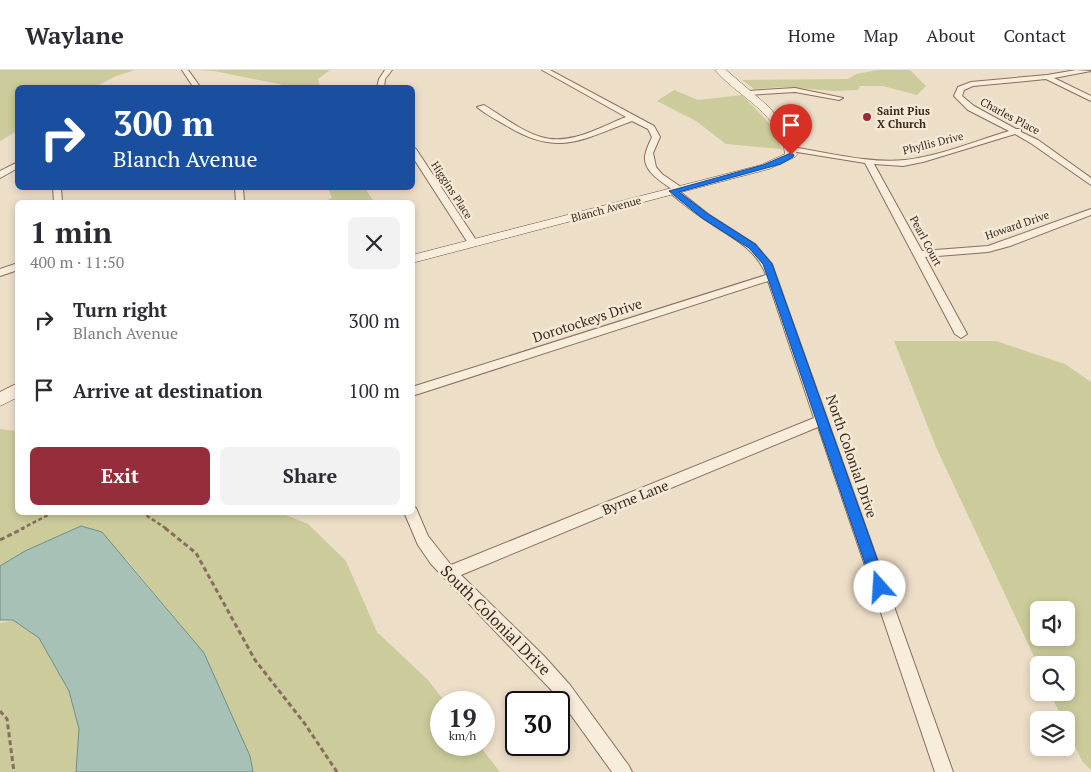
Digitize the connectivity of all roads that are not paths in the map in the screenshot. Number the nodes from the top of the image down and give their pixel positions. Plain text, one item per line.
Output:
1 (185, 70) edge
2 (389, 70) edge
3 (545, 70) edge
4 (720, 70) edge
5 (1088, 70) edge
6 (1047, 77) junction
7 (196, 85) edge
8 (381, 85) edge
9 (746, 93) junction
10 (838, 98) dead end
11 (1091, 99) edge
12 (481, 107) dead end
13 (634, 117) junction
14 (1018, 132) junction
15 (792, 149) junction
16 (415, 154) edge
17 (868, 161) junction
18 (15, 166) edge
19 (0, 175) edge
20 (1091, 182) edge
21 (676, 190) junction
22 (1091, 212) edge
23 (473, 243) junction
24 (919, 254) junction
25 (415, 259) edge
26 (15, 267) edge
27 (0, 273) edge
28 (771, 277) junction
29 (961, 334) dead end
30 (15, 391) edge
31 (415, 391) edge
32 (0, 400) edge
33 (822, 420) junction
34 (412, 515) edge
35 (448, 573) junction
36 (623, 772) edge
37 (944, 772) edge

1 - 7 street
2 - 8 street
3 - 13 street
4 - 9 main road
5 - 6 street, Charles Place
6 - 11 street
6 - 14 street, Charles Place
9 - 10 street
9 - 15 main road
12 - 13 street
13 - 21 street, North Colonial Drive
14 - 17 street, Phyllis Drive
14 - 20 street, Charles Place
15 - 17 street, Phyllis Drive
15 - 21 main road, Blanch Avenue
16 - 23 street, Higgins Place
17 - 24 street, Pearl Court
18 - 19 street
21 - 23 main road, Blanch Avenue
21 - 28 street, North Colonial Drive
22 - 24 street, Howard Drive
23 - 25 main road, Blanch Avenue
24 - 29 street, Pearl Court
26 - 27 street
28 - 31 street, Dorotockeys Drive
28 - 33 street, North Colonial Drive
30 - 32 main road
33 - 35 street, Byrne Lane
33 - 37 street, North Colonial Drive
34 - 35 street, South Colonial Drive
35 - 36 street, South Colonial Drive

